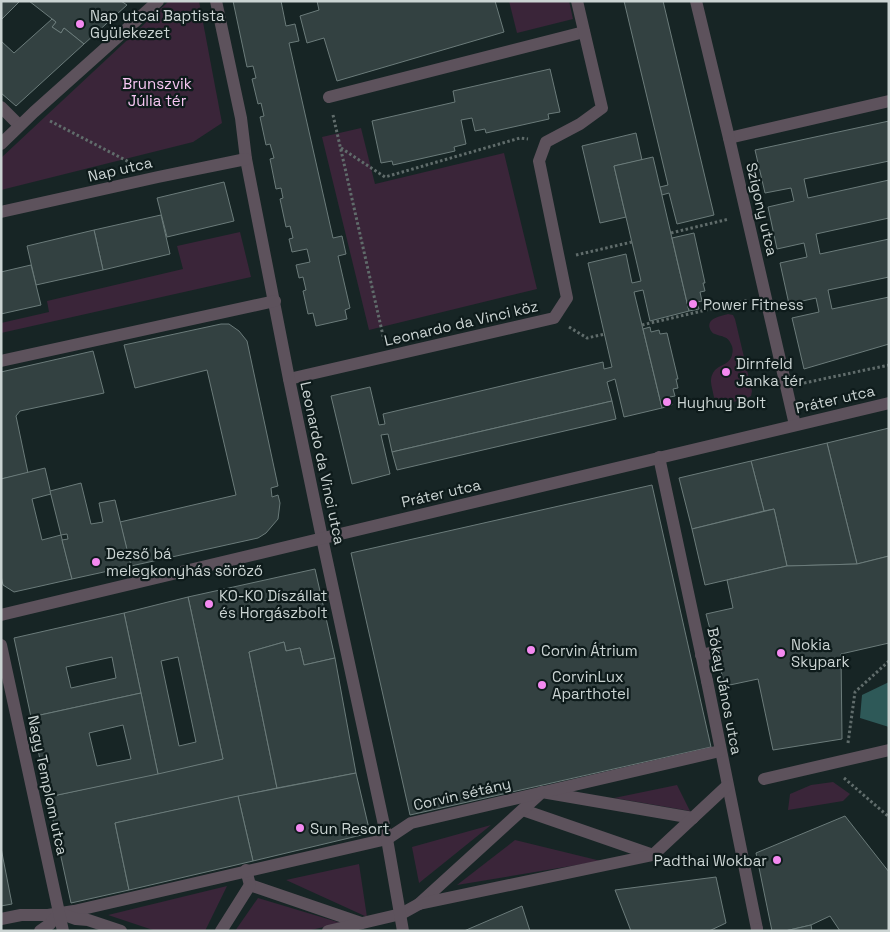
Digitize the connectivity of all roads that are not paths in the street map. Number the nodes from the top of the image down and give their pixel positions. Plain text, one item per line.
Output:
1 (158, 1) edge
2 (216, 1) edge
3 (577, 1) edge
4 (696, 1) edge
5 (584, 32) junction
6 (329, 97) road end
7 (889, 101) edge
8 (1, 107) edge
9 (19, 125) junction
10 (729, 138) junction
11 (1, 144) edge
12 (246, 159) junction
13 (1, 212) edge
14 (275, 301) junction
15 (1, 361) edge
16 (289, 379) junction
17 (889, 403) edge
18 (795, 425) junction
19 (659, 457) junction
20 (322, 538) junction
21 (1, 615) edge
22 (1, 646) edge
23 (716, 652) dead end
24 (701, 655) junction
25 (889, 750) edge
26 (720, 751) junction
27 (764, 779) dead end
28 (727, 786) junction
29 (542, 792) junction
30 (523, 810) junction
31 (693, 818) junction
32 (387, 839) junction
33 (653, 855) junction
34 (246, 870) junction
35 (250, 885) junction
36 (419, 904) junction
37 (59, 913) junction
38 (401, 914) junction
39 (1, 919) edge
40 (361, 923) junction
41 (757, 930) edge
42 (40, 931) edge
43 (63, 931) edge
44 (121, 931) edge
45 (221, 931) edge
46 (328, 931) edge
47 (403, 931) edge

1 - 9 street
2 - 12 street, Leonardo da Vinci utca
3 - 5 street
4 - 10 street, Szigony utca
5 - 6 street
5 - 16 street, Leonardo da Vinci köz
7 - 10 street
8 - 9 street
9 - 11 street
10 - 18 street, Szigony utca
12 - 13 street, Nap utca
12 - 14 street, Leonardo da Vinci utca
14 - 15 street
14 - 16 street, Leonardo da Vinci utca
16 - 20 street, Leonardo da Vinci utca
17 - 18 street, Práter utca
18 - 19 street, Práter utca
19 - 20 street, Práter utca
19 - 24 street, Bókay János utca
20 - 21 street, Práter utca
20 - 32 street, Leonardo da Vinci utca
22 - 37 street, Nagy Templom utca
23 - 24 street
24 - 26 street, Bókay János utca
25 - 27 street
26 - 28 street, Bókay János utca
26 - 29 street, Corvin sétány
28 - 31 street
28 - 41 street, Bókay János utca
29 - 30 street, Corvin sétány
29 - 31 street, Corvin sétány
29 - 32 street, Corvin sétány
30 - 33 street, Corvin sétány
30 - 36 street, Corvin sétány
31 - 33 street
32 - 34 street, Corvin sétány
32 - 38 street, Leonardo da Vinci utca
33 - 36 street, Corvin sétány
34 - 35 street
34 - 37 street, Corvin sétány
35 - 40 street
35 - 45 street
36 - 38 street, Corvin sétány
37 - 39 street, Corvin sétány
37 - 42 street
37 - 43 street, Nagy Templom utca
37 - 44 street, Corvin sétány
38 - 40 street, Corvin sétány
38 - 47 street, Leonardo da Vinci utca
40 - 46 street, Corvin sétány

